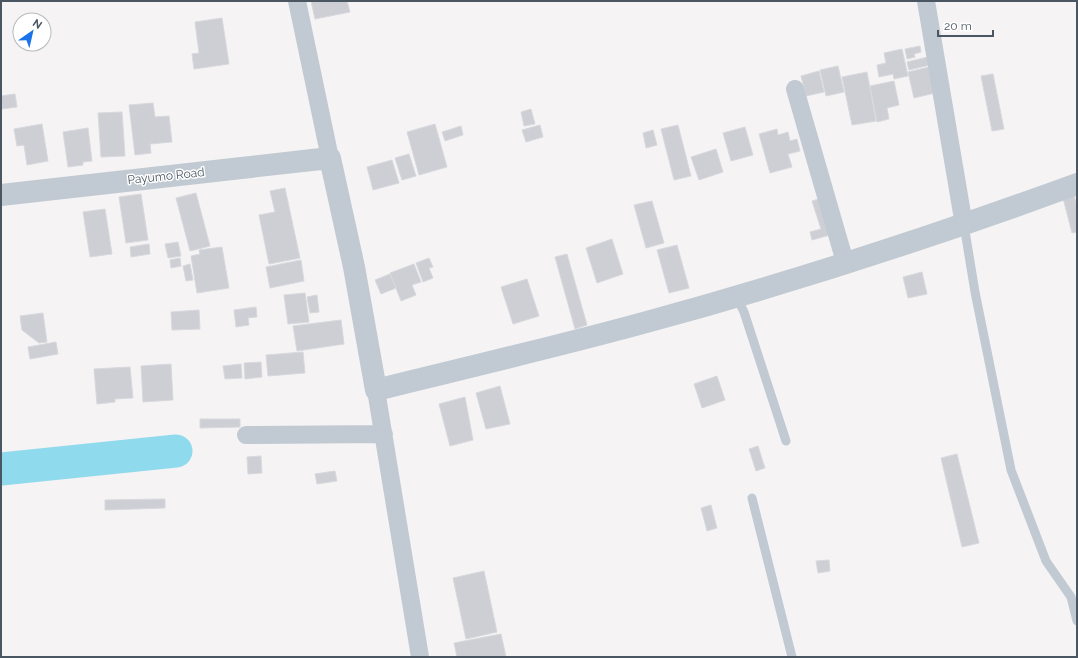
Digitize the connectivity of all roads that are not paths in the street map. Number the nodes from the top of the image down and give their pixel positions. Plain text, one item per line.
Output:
1 (297, 1) edge
2 (926, 1) edge
3 (795, 90) dead end
4 (330, 158) junction
5 (1077, 184) edge
6 (2, 191) edge
7 (964, 225) junction
8 (845, 262) junction
9 (736, 296) junction
10 (376, 390) junction
11 (384, 434) junction
12 (246, 435) dead end
13 (786, 441) dead end
14 (752, 498) dead end
15 (1077, 621) edge
16 (420, 657) edge
17 (792, 657) edge

1 - 4 street
2 - 7 street
3 - 8 street
4 - 6 street, Payumo Road
4 - 10 street
5 - 7 street
7 - 8 street
7 - 15 lane
8 - 9 street
9 - 10 street
9 - 13 lane
10 - 11 street
11 - 12 street
11 - 16 street
14 - 17 lane

